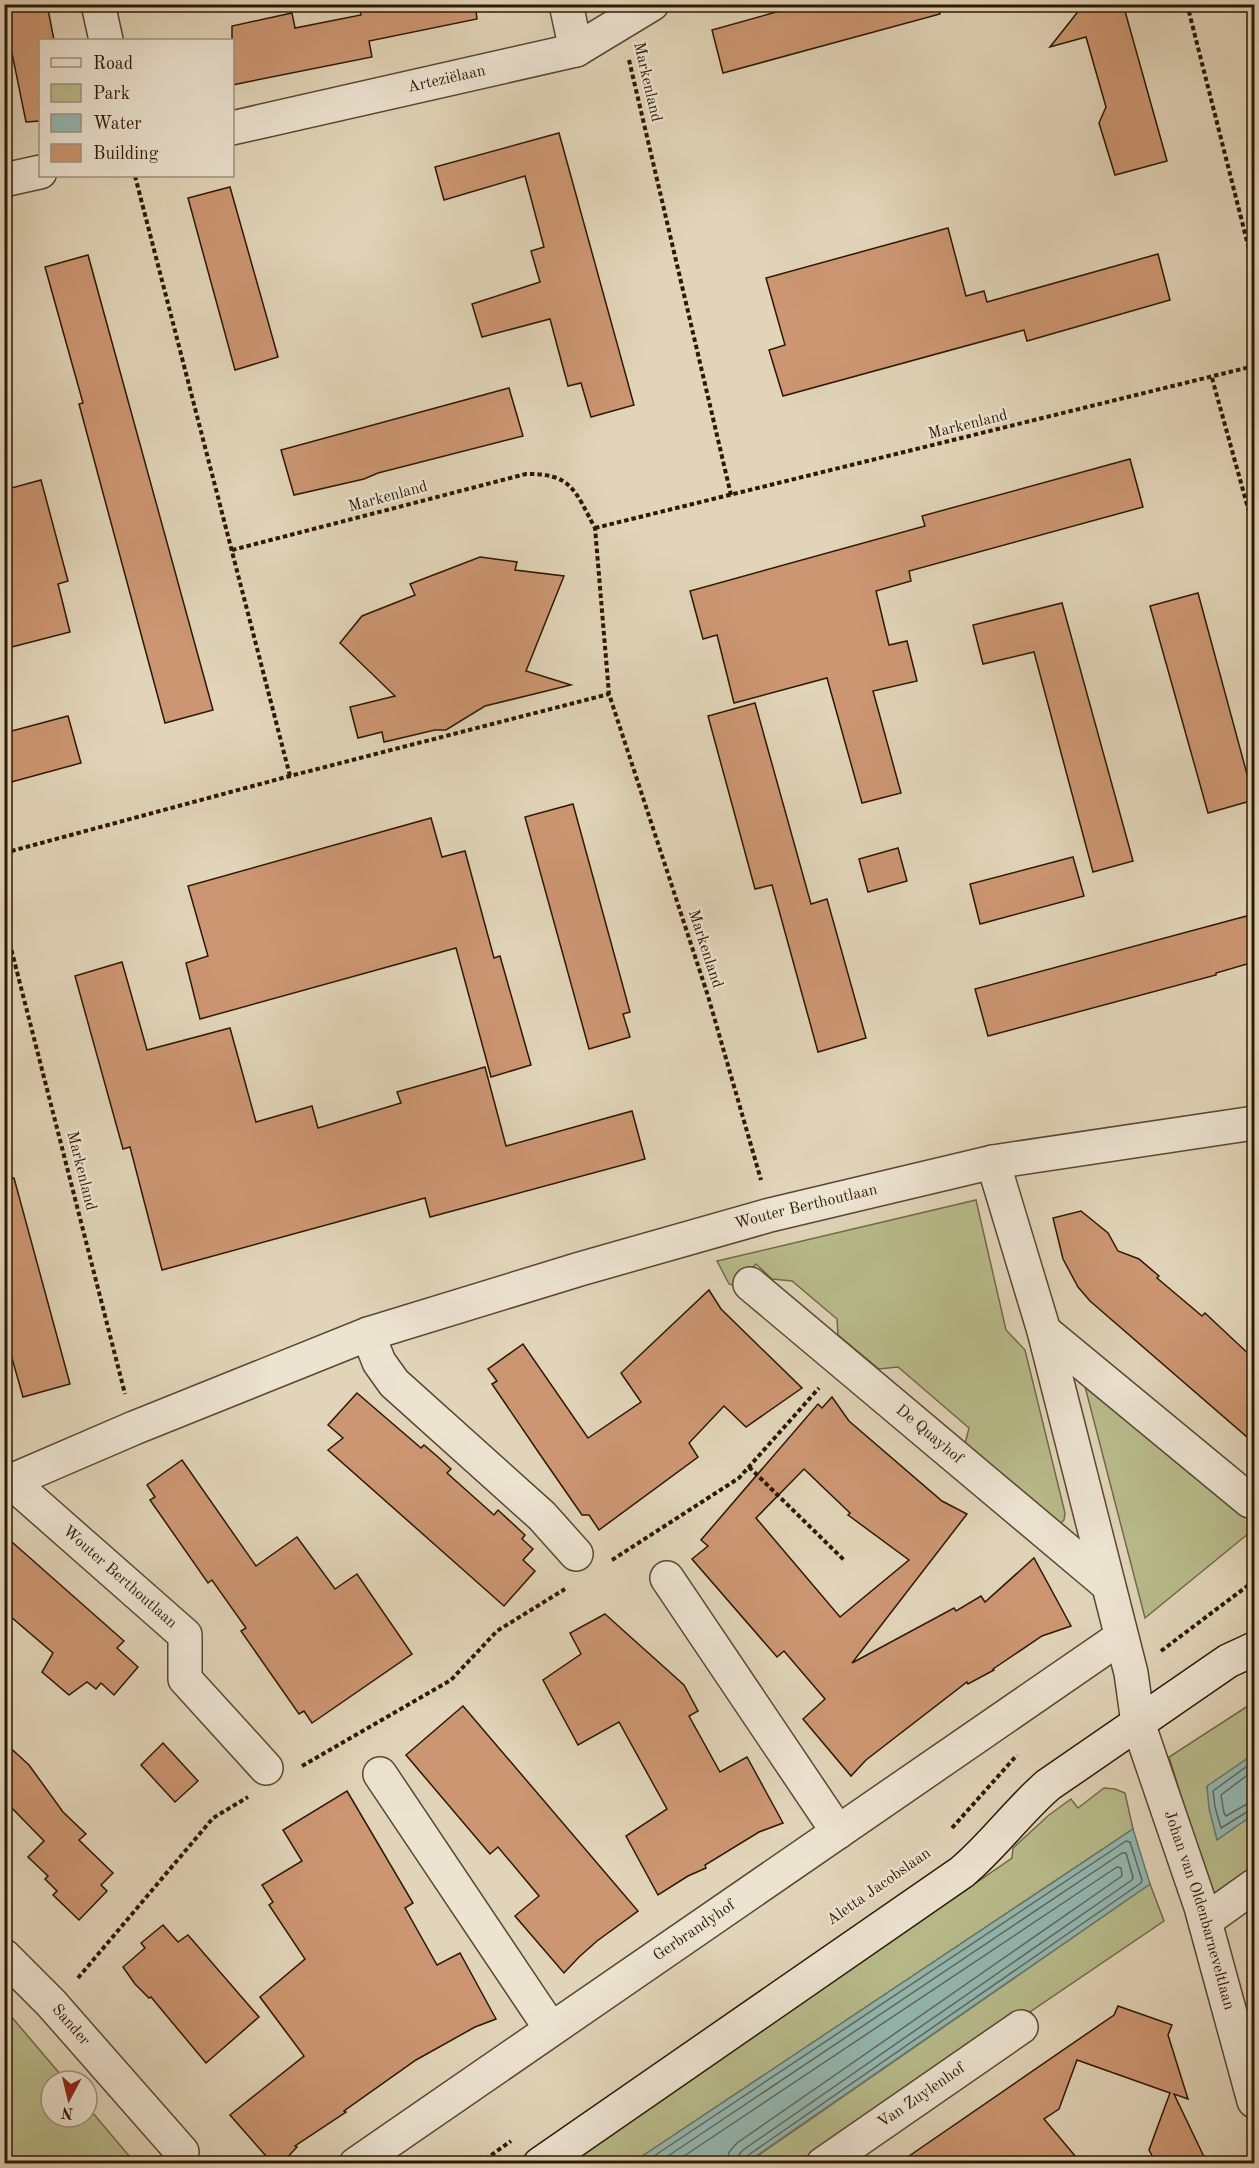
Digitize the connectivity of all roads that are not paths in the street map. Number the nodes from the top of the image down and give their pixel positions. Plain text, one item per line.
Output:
1 (98, 4) edge
2 (566, 4) edge
3 (652, 4) edge
4 (106, 39) edge
5 (576, 50) junction
6 (234, 128) edge
7 (39, 172) edge
8 (4, 180) edge
9 (1254, 1123) edge
10 (993, 1162) junction
11 (750, 1284) dead end
12 (1044, 1330) junction
13 (368, 1334) junction
14 (7, 1483) edge
15 (1250, 1501) dead end
16 (585, 1567) road end
17 (667, 1578) dead end
18 (1107, 1584) junction
19 (1121, 1637) junction
20 (1254, 1649) edge
21 (1138, 1723) junction
22 (281, 1768) road end
23 (380, 1774) dead end
24 (838, 1832) junction
25 (1254, 1886) edge
26 (1205, 1921) junction
27 (4, 1956) edge
28 (1021, 2028) dead end
29 (551, 2030) junction
30 (1254, 2101) edge
31 (182, 2152) dead end
32 (356, 2163) edge
33 (540, 2163) edge
34 (823, 2163) edge

1 - 4 street
2 - 5 street
3 - 5 street, Arteziëlaan
5 - 6 street, Arteziëlaan
7 - 8 street
9 - 10 street, Wouter Berthoutlaan
10 - 12 street
10 - 13 street, Wouter Berthoutlaan
11 - 18 street, De Quayhof
12 - 15 street
12 - 18 street
13 - 14 street, Wouter Berthoutlaan
13 - 16 street
14 - 22 street, Wouter Berthoutlaan
17 - 24 street
18 - 19 street
19 - 21 street
19 - 24 street, Gerbrandyhof
20 - 21 street
21 - 26 street, Johan van Oldenbarneveltlaan
21 - 33 street
23 - 29 street
24 - 29 street, Gerbrandyhof
25 - 26 street
26 - 30 street, Johan van Oldenbarneveltlaan
27 - 31 street, Sander
28 - 34 street, Van Zuylenhof
29 - 32 street, Gerbrandyhof

